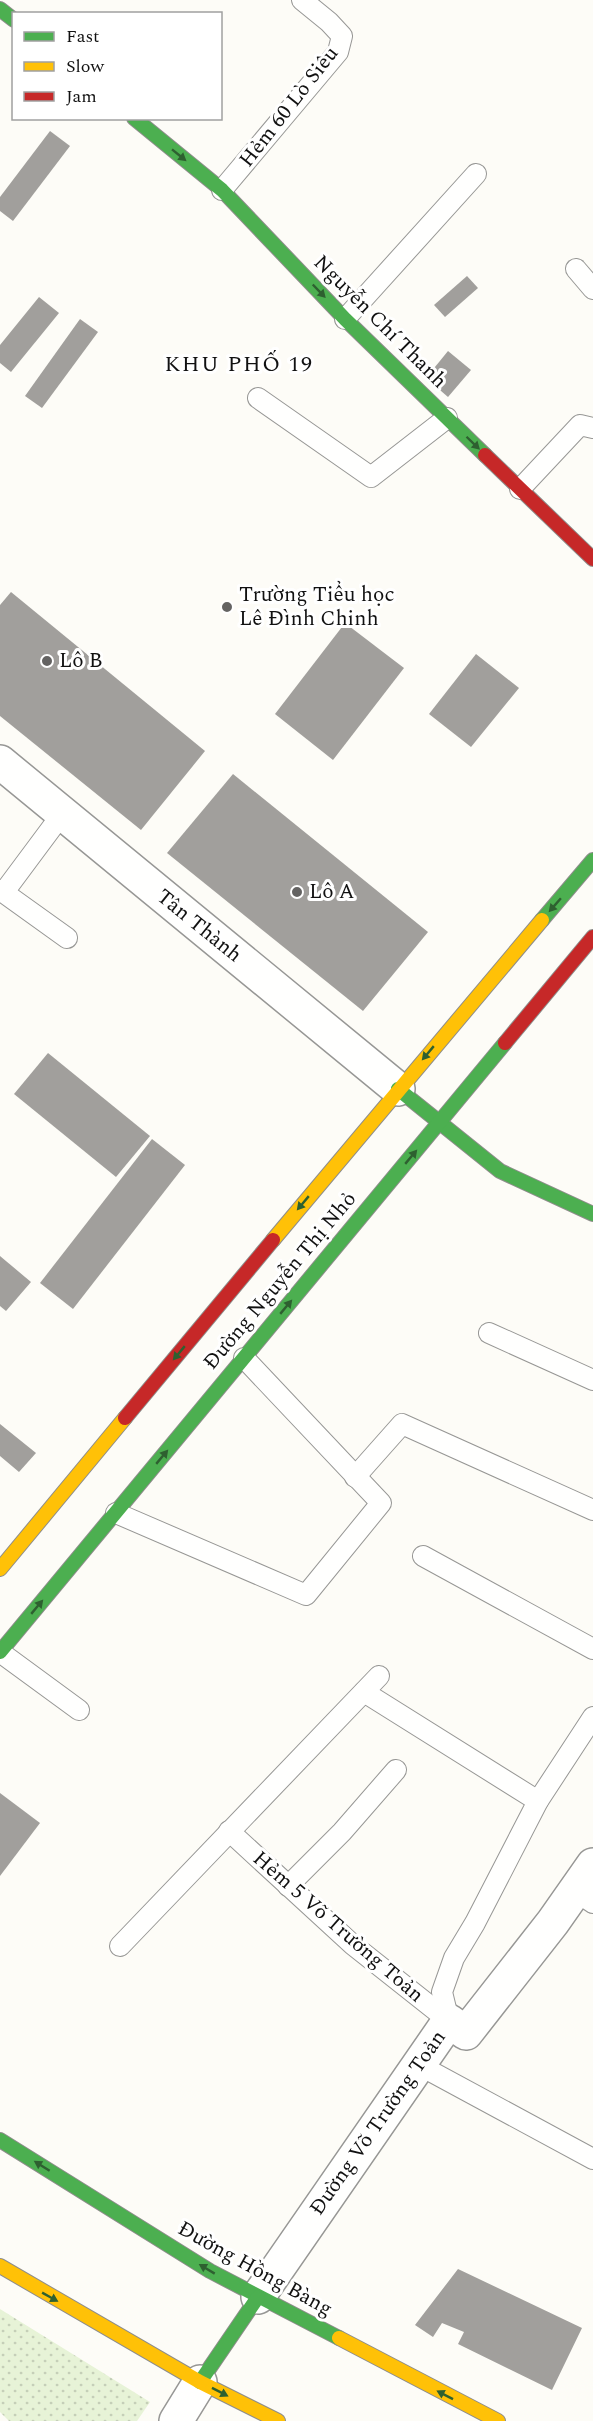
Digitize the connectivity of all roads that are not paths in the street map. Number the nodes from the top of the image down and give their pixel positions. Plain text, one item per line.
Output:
1 (302, 0) edge
2 (136, 120) edge
3 (476, 174) dead end
4 (222, 190) junction
5 (576, 268) dead end
6 (593, 289) edge
7 (345, 319) junction
8 (258, 398) dead end
9 (447, 418) junction
10 (593, 428) edge
11 (520, 489) junction
12 (593, 559) edge
13 (0, 762) edge
14 (62, 814) junction
15 (593, 860) edge
16 (2, 891) edge
17 (593, 937) edge
18 (67, 938) dead end
19 (398, 1089) junction
20 (438, 1123) junction
21 (593, 1214) edge
22 (489, 1333) dead end
23 (244, 1358) junction
24 (593, 1380) edge
25 (355, 1477) junction
26 (593, 1510) edge
27 (116, 1513) junction
28 (423, 1556) dead end
29 (0, 1569) edge
30 (593, 1649) edge
31 (0, 1652) edge
32 (379, 1676) dead end
33 (364, 1692) junction
34 (79, 1710) dead end
35 (593, 1717) edge
36 (396, 1770) dead end
37 (538, 1801) junction
38 (228, 1831) junction
39 (593, 1865) edge
40 (288, 1886) junction
41 (584, 1897) edge
42 (120, 1946) dead end
43 (449, 2021) junction
44 (419, 2065) junction
45 (0, 2140) edge
46 (593, 2159) edge
47 (0, 2266) edge
48 (258, 2297) junction
49 (200, 2382) junction
50 (176, 2421) edge
51 (278, 2421) edge
52 (498, 2421) edge

1 - 4 lane, Hẻm 60 Lò Siêu
2 -> 4 main road, Nguyễn Chí Thanh
3 - 7 lane
4 -> 7 main road, Nguyễn Chí Thanh
5 - 6 lane
7 - 9 main road, Nguyễn Chí Thanh
8 - 9 lane
9 -> 11 main road, Nguyễn Chí Thanh
10 - 11 lane
11 - 12 main road, Nguyễn Chí Thanh
13 - 14 street, Tân Thành
14 - 16 lane
14 - 19 street, Tân Thành
15 -> 19 main road, Đường Nguyễn Thị Nhỏ
16 - 18 lane
17 - 20 main road, Đường Nguyễn Thị Nhỏ
19 - 20 main road
19 -> 29 main road, Đường Nguyễn Thị Nhỏ
20 - 21 main road
23 -> 20 main road, Đường Nguyễn Thị Nhỏ
22 - 24 lane
23 - 25 lane
27 -> 23 main road, Đường Nguyễn Thị Nhỏ
25 - 26 lane
25 - 27 lane
31 -> 27 main road, Đường Nguyễn Thị Nhỏ
28 - 30 lane
31 - 34 lane
32 - 33 lane
33 - 37 lane
33 - 38 lane
35 - 37 lane
36 - 40 lane
37 - 43 lane
38 - 40 lane, Hẻm 5 Võ Trường Toản
38 - 42 lane
39 - 41 street, Đường Võ Trường Toản
40 - 43 lane, Hẻm 5 Võ Trường Toản
41 - 43 street, Đường Võ Trường Toản
43 - 44 street, Đường Võ Trường Toản
44 - 46 lane
44 - 48 street, Đường Võ Trường Toản
48 -> 45 main road, Đường Hồng Bàng
47 -> 49 main road
48 - 49 main road
52 -> 48 main road, Đường Hồng Bàng
49 - 50 street
49 -> 51 main road

